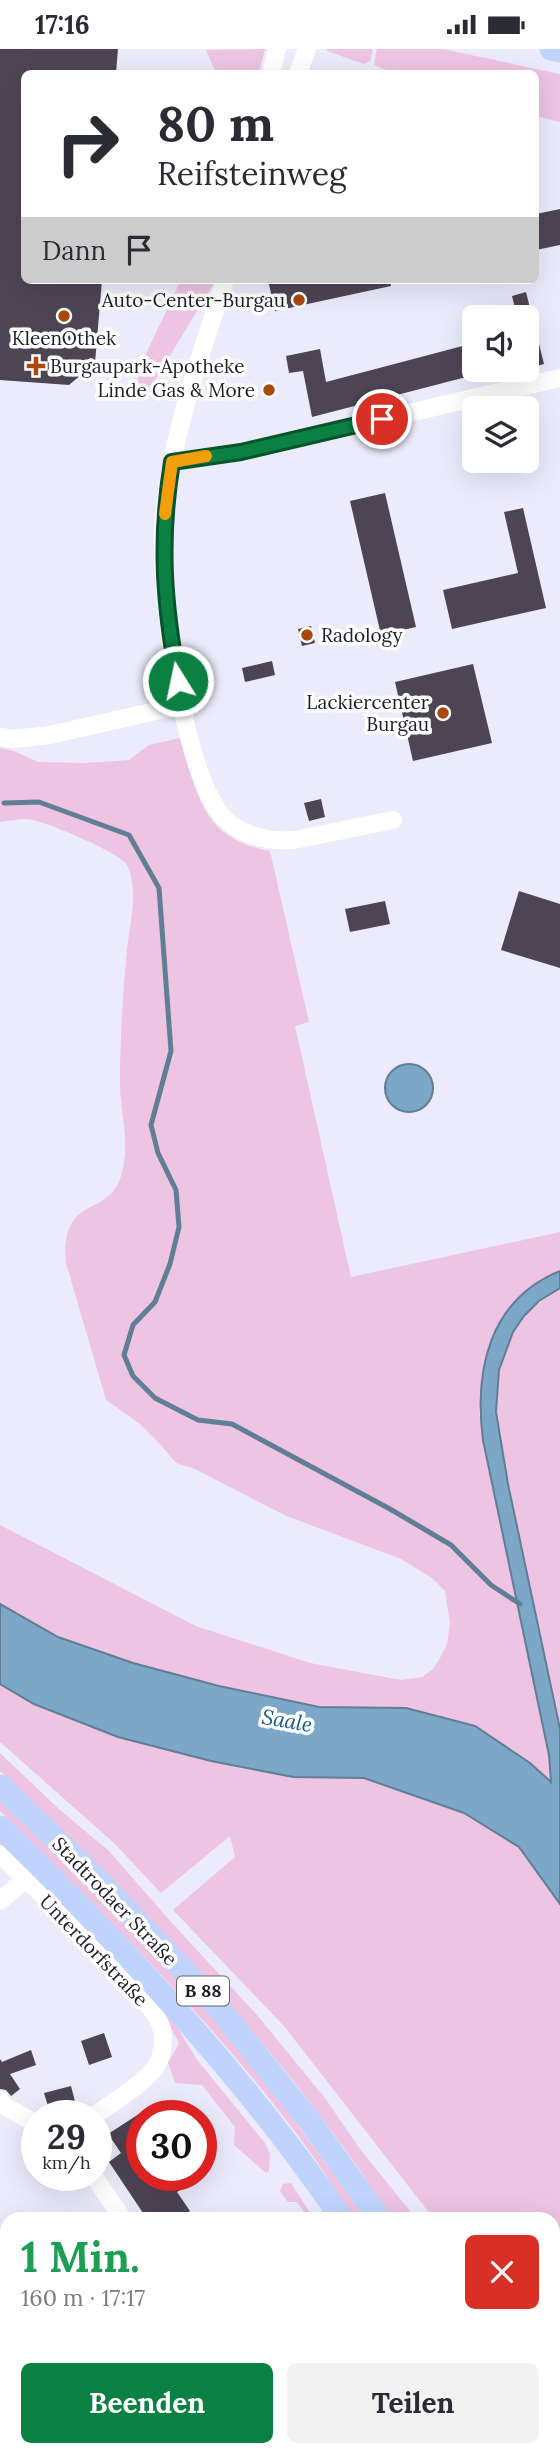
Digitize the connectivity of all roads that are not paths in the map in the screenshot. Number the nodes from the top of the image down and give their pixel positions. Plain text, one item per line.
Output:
1 (277, 49) edge
2 (307, 49) edge
3 (551, 49) edge
4 (560, 51) edge
5 (272, 70) edge
6 (299, 70) edge
7 (224, 284) edge
8 (560, 378) edge
9 (172, 462) junction
10 (182, 705) junction
11 (0, 737) edge
12 (393, 820) dead end
13 (0, 1786) edge
14 (0, 1827) edge
15 (0, 1854) edge
16 (26, 1879) junction
17 (0, 1901) edge
18 (0, 2100) edge
19 (112, 2102) edge
20 (21, 2115) edge
21 (104, 2191) edge
22 (118, 2212) edge
23 (337, 2212) edge
24 (375, 2212) edge

1 - 5 street
2 - 6 street
3 - 4 main road
7 - 9 street
8 - 9 street
9 - 10 street
10 - 11 street
10 - 12 street
13 - 24 main road, Stadtrodaer Straße / B 88
14 - 23 main road, Stadtrodaer Straße / B 88
15 - 16 street, Unterdorfstraße
16 - 17 street, Unterdorfstraße
16 - 19 street, Unterdorfstraße
18 - 20 street
21 - 22 street

